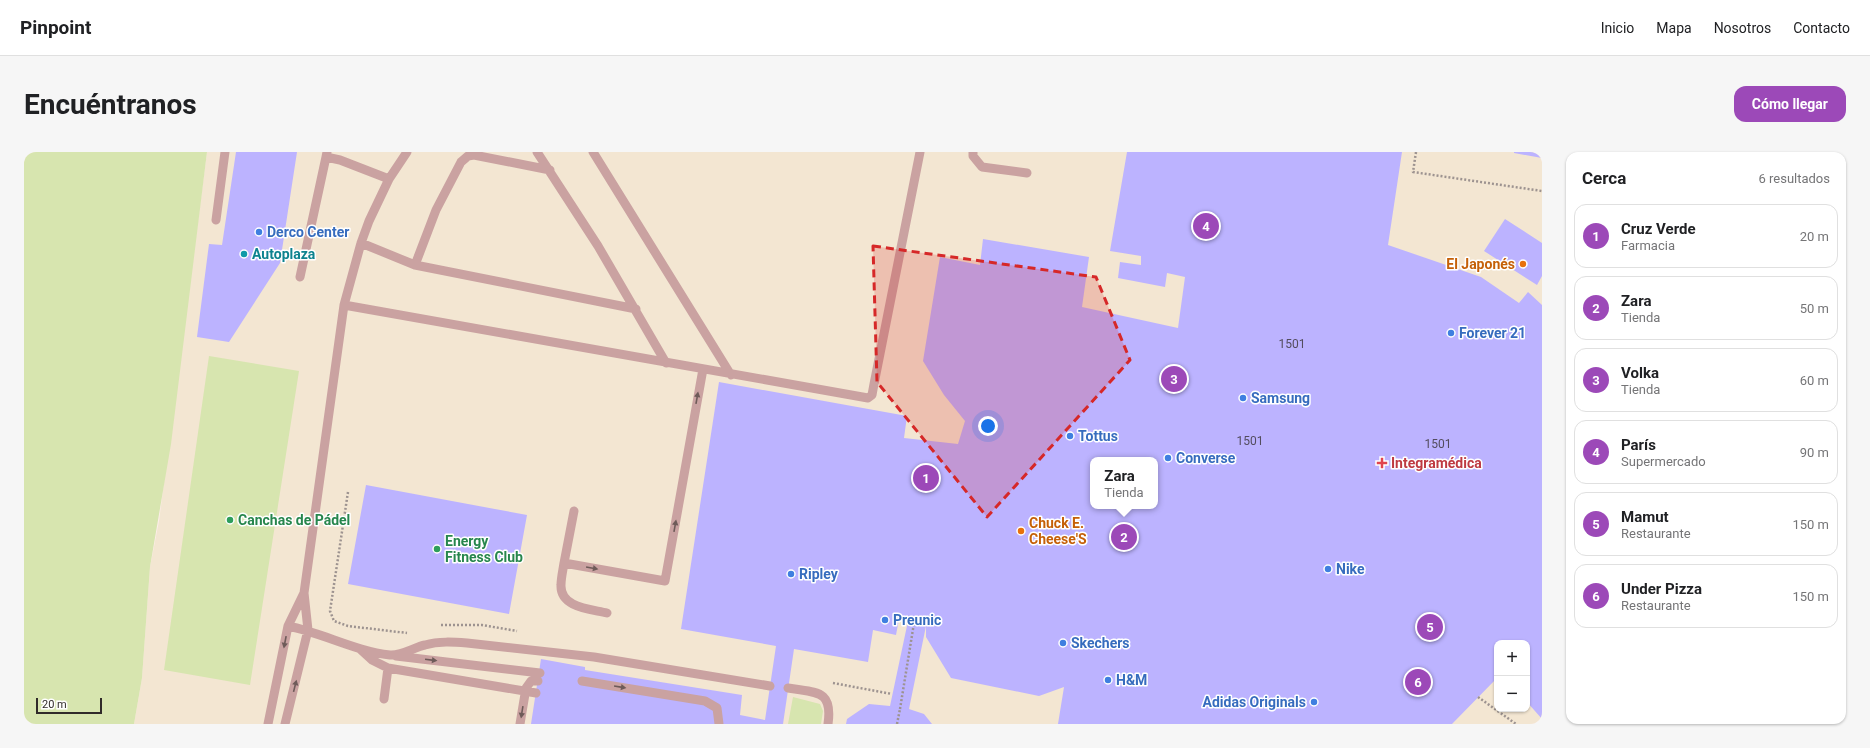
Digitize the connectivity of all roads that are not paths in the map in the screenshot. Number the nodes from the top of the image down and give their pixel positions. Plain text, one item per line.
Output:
1 (225, 152) edge
2 (406, 152) edge
3 (537, 152) edge
4 (593, 152) edge
5 (920, 152) edge
6 (974, 152) edge
7 (326, 155) edge
8 (550, 170) junction
9 (1027, 173) dead end
10 (389, 179) junction
11 (216, 220) dead end
12 (361, 243) junction
13 (414, 265) junction
14 (300, 277) dead end
15 (344, 305) junction
16 (636, 309) junction
17 (666, 363) junction
18 (702, 369) junction
19 (731, 375) junction
20 (574, 511) dead end
21 (564, 563) junction
22 (304, 593) junction
23 (607, 613) dead end
24 (288, 626) junction
25 (308, 630) junction
26 (360, 649) junction
27 (392, 656) junction
28 (388, 668) junction
29 (582, 681) dead end
30 (770, 686) dead end
31 (788, 688) dead end
32 (536, 693) dead end
33 (384, 699) dead end
34 (268, 724) edge
35 (285, 724) edge
36 (520, 724) edge
37 (719, 724) edge
38 (828, 724) edge

1 - 11 lane
2 - 10 lane
3 - 8 lane
4 - 19 lane
5 - 19 lane
6 - 9 lane
7 - 10 lane
7 - 14 lane
8 - 13 lane
8 - 16 lane
10 - 12 lane
12 - 13 lane
12 - 15 lane
13 - 16 lane
15 - 17 lane
15 - 22 lane
16 - 17 lane
17 - 18 lane
18 - 19 lane
21 -> 18 lane
20 - 21 lane
21 - 23 lane
22 - 24 lane
22 - 25 lane
24 - 25 lane
24 -> 34 lane
25 - 26 lane
35 -> 25 lane
26 - 27 lane
26 - 28 lane
27 - 30 lane
27 -> 36 lane
28 - 32 lane
28 - 33 lane
29 -> 37 lane
31 - 38 lane

